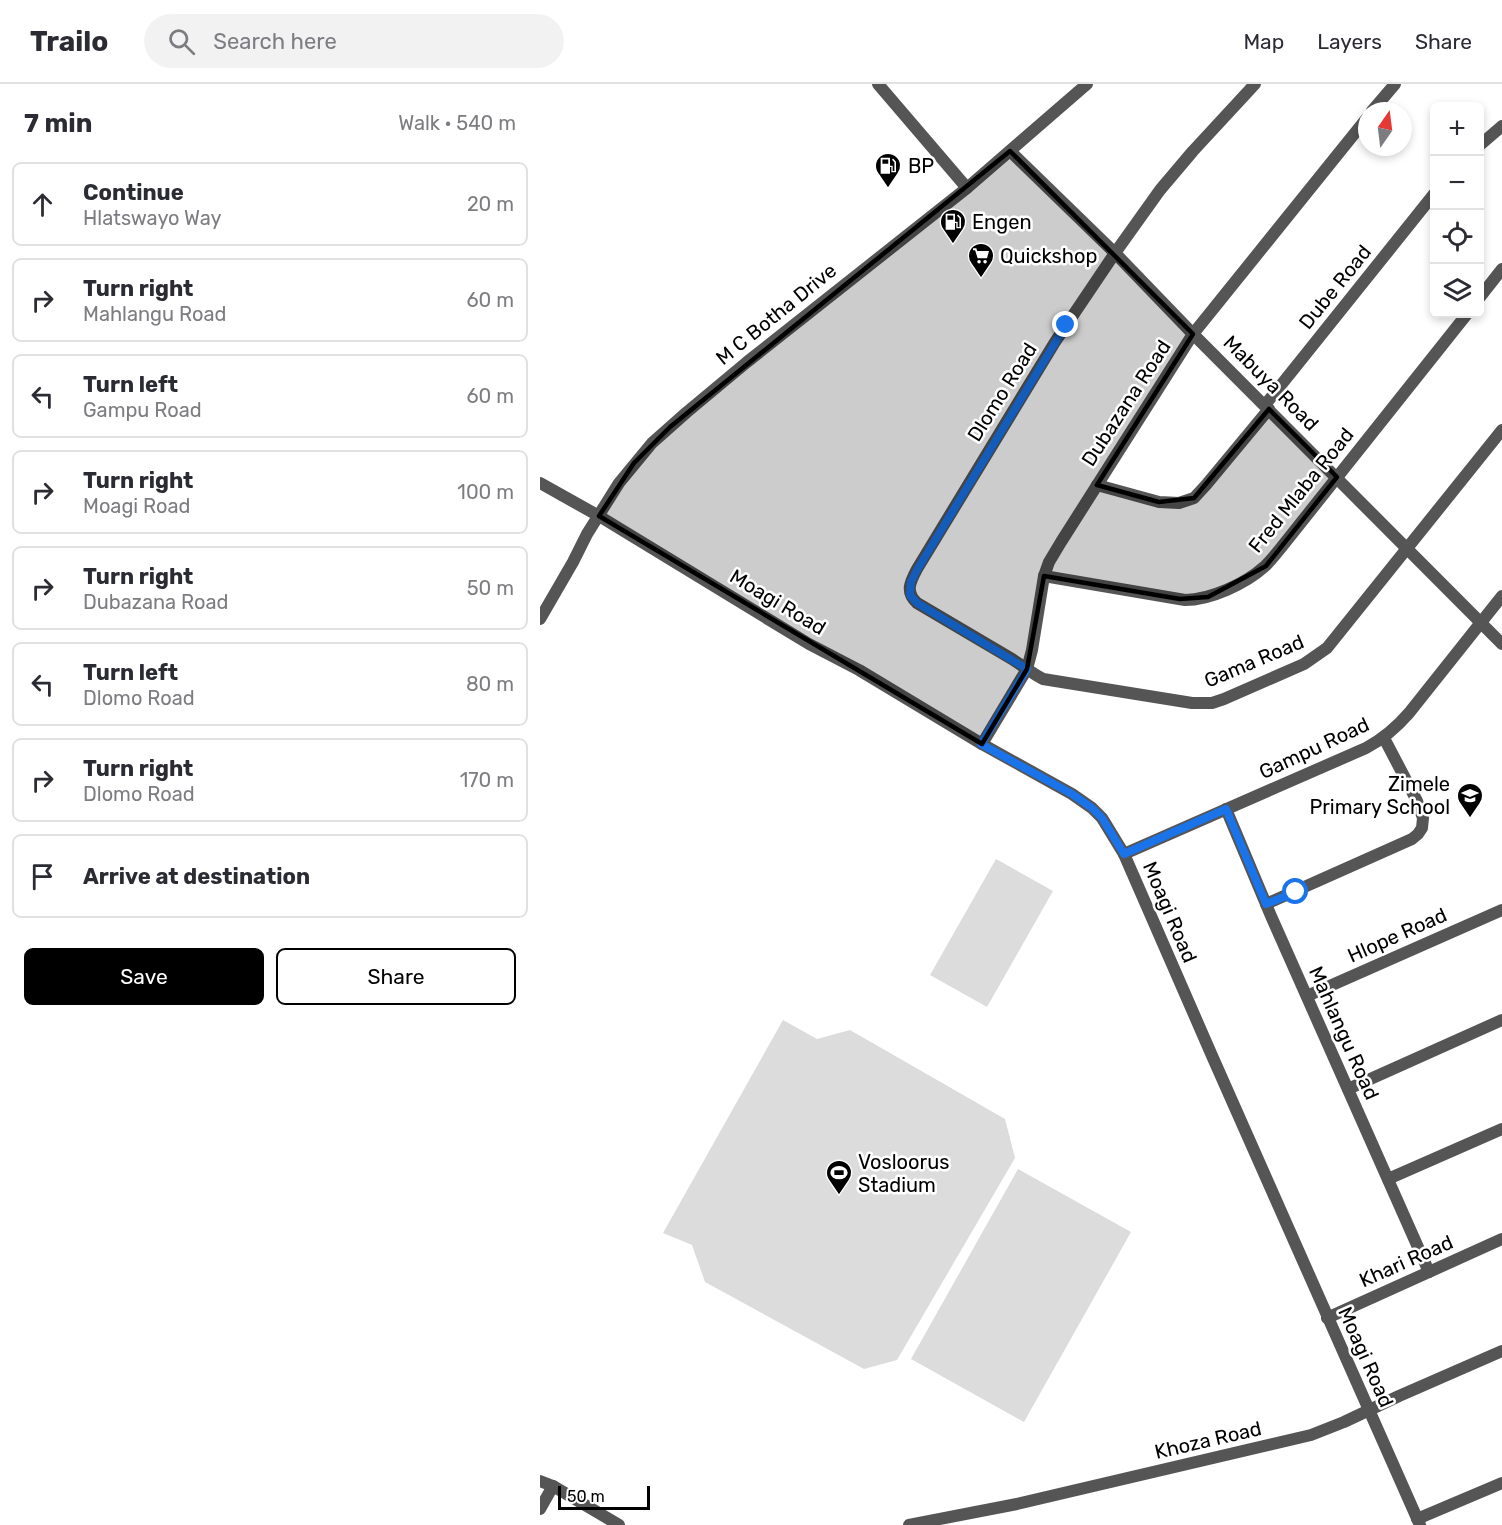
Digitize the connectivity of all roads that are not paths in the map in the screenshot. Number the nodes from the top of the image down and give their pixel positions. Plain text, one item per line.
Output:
1 (878, 84) edge
2 (1087, 84) edge
3 (1255, 84) edge
4 (1395, 84) edge
5 (1380, 102) edge
6 (1502, 126) edge
7 (1358, 129) edge
8 (1484, 141) edge
9 (1010, 151) junction
10 (967, 188) junction
11 (1430, 199) edge
12 (1115, 253) junction
13 (1502, 269) edge
14 (1484, 291) edge
15 (1464, 318) edge
16 (1193, 334) junction
17 (1267, 407) junction
18 (1502, 430) edge
19 (1337, 477) junction
20 (540, 483) edge
21 (1097, 485) junction
22 (599, 516) junction
23 (1407, 548) junction
24 (1044, 576) junction
25 (1502, 596) edge
26 (540, 619) edge
27 (1480, 623) junction
28 (1502, 644) edge
29 (1027, 669) junction
30 (1384, 738) junction
31 (981, 744) junction
32 (1226, 809) junction
33 (1124, 854) junction
34 (1266, 904) junction
35 (1502, 910) edge
36 (1307, 996) junction
37 (1502, 1020) edge
38 (1348, 1089) junction
39 (1502, 1129) edge
40 (1388, 1179) junction
41 (1502, 1239) edge
42 (1429, 1272) junction
43 (1327, 1318) junction
44 (1502, 1351) edge
45 (1368, 1410) junction
46 (540, 1481) edge
47 (1502, 1483) edge
48 (553, 1486) junction
49 (540, 1509) edge
50 (1418, 1522) edge
51 (619, 1525) edge
52 (909, 1525) edge

1 - 10 street
2 - 9 street, M C Botha Drive
3 - 12 street, Dlomo Road
4 - 5 street
6 - 8 street
7 - 16 street, Dubazana Road
9 - 10 street, M C Botha Drive
9 - 12 street, Mabuya Road
10 - 22 street, M C Botha Drive
11 - 17 street, Dube Road
12 - 16 street, Mabuya Road
12 - 29 street, Dlomo Road
13 - 14 street
15 - 19 street, Fred Mlaba Road
16 - 17 street, Mabuya Road
16 - 21 street, Dubazana Road
17 - 19 street, Mabuya Road
17 - 21 street, Dube Road
18 - 23 street, Gama Road
19 - 23 street, Mabuya Road
19 - 24 street, Fred Mlaba Road
20 - 22 street, Moagi Road
21 - 24 street, Dubazana Road
22 - 26 street, M C Botha Drive
22 - 31 street, Moagi Road
23 - 27 street, Mabuya Road
23 - 29 street, Gama Road
24 - 29 street, Dubazana Road
25 - 27 street, Gampu Road
27 - 28 street, Mabuya Road
27 - 30 street, Gampu Road
29 - 31 street, Dubazana Road
30 - 32 street, Gampu Road
30 - 34 street
31 - 33 street, Moagi Road
32 - 33 street, Gampu Road
32 - 34 street, Mahlangu Road
33 - 43 street, Moagi Road
34 - 36 street, Mahlangu Road
35 - 36 street, Hlope Road
36 - 38 street, Mahlangu Road
37 - 38 street
38 - 40 street, Mahlangu Road
39 - 40 street
40 - 42 street, Mahlangu Road
41 - 42 street, Khari Road
42 - 43 street, Khari Road
43 - 45 street, Moagi Road
44 - 45 street, Khoza Road
45 - 50 street, Moagi Road
45 - 52 street, Khoza Road
46 - 48 street
47 - 50 street
48 - 49 street
48 - 51 street

